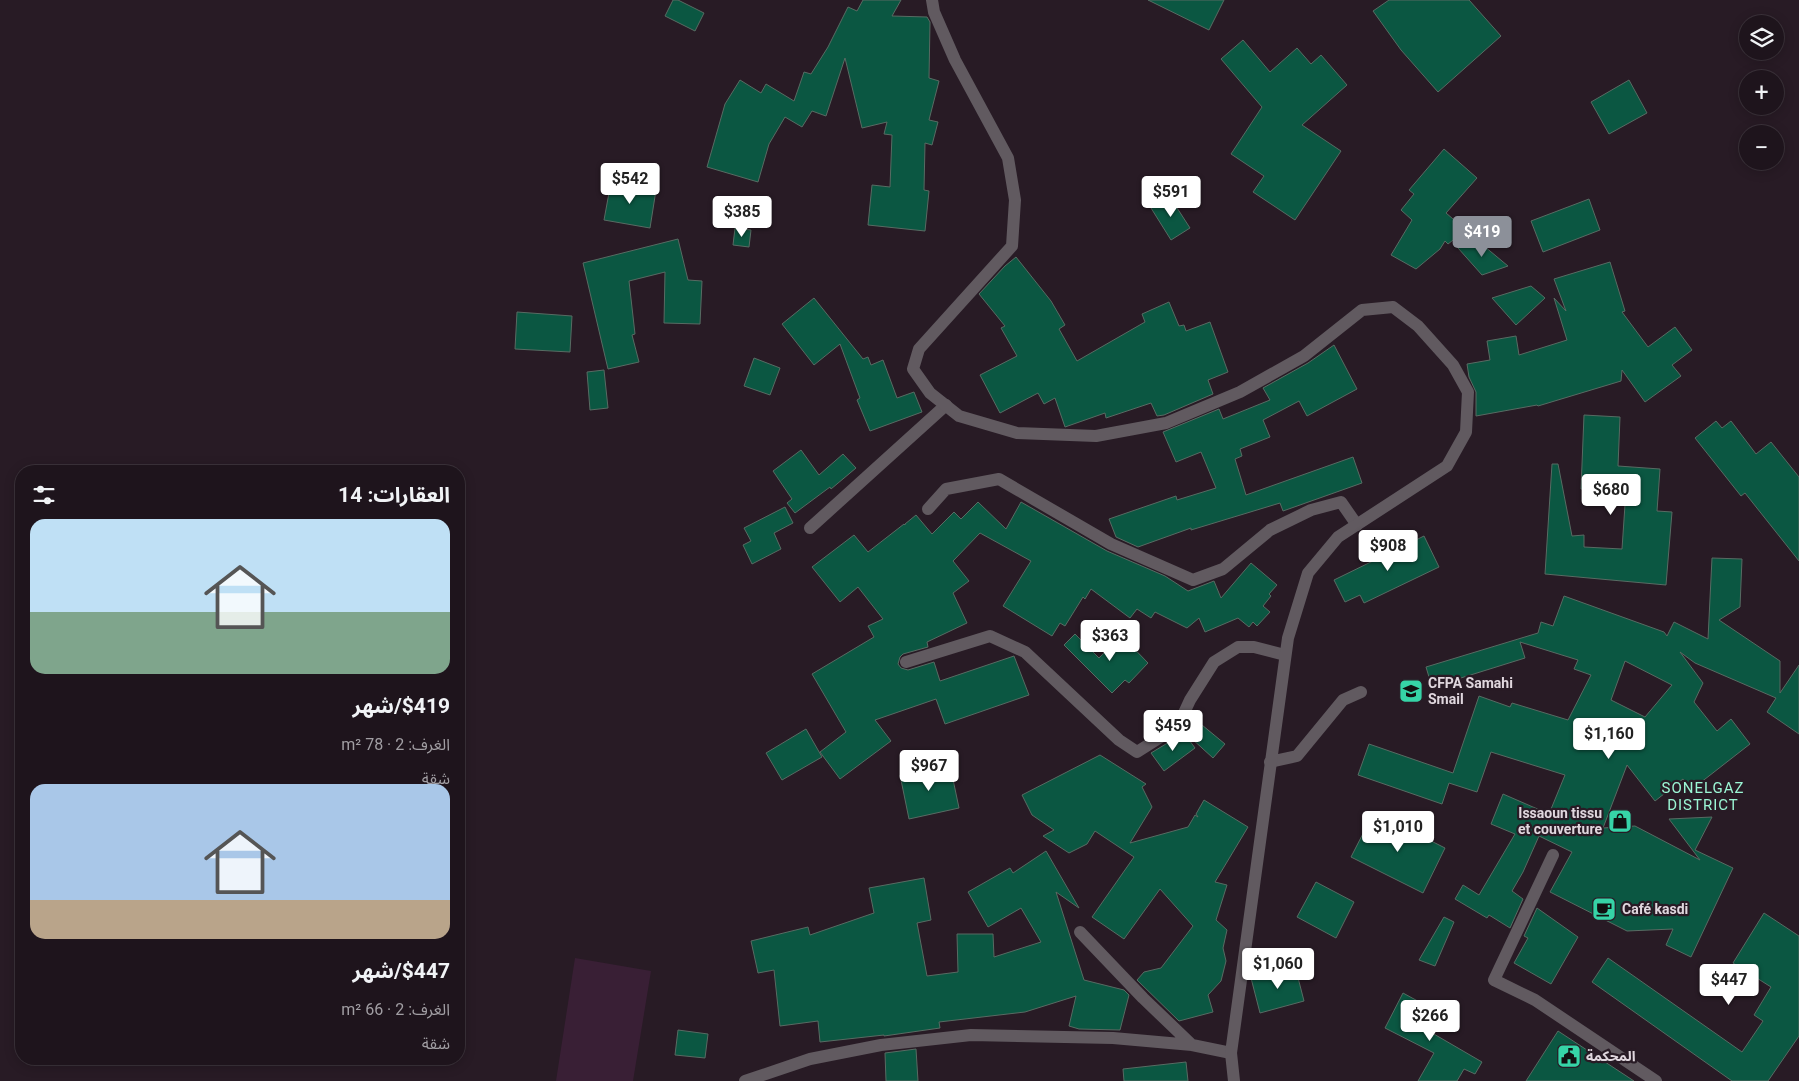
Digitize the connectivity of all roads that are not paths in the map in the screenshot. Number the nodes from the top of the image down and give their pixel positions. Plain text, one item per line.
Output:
1 (932, 0) edge
2 (946, 405) junction
3 (928, 509) dead end
4 (1358, 524) junction
5 (810, 528) dead end
6 (1285, 655) junction
7 (906, 662) dead end
8 (1361, 692) dead end
9 (1270, 762) junction
10 (1553, 855) dead end
11 (1080, 932) dead end
12 (1192, 1045) junction
13 (1231, 1053) junction
14 (745, 1081) edge
15 (1234, 1081) edge
16 (1656, 1081) edge

1 - 2 street
2 - 4 street
2 - 5 street
3 - 4 street
4 - 6 street
6 - 7 street
6 - 9 street
8 - 9 street
9 - 13 street
10 - 16 street
11 - 12 street
12 - 13 street
12 - 14 street
13 - 15 street

